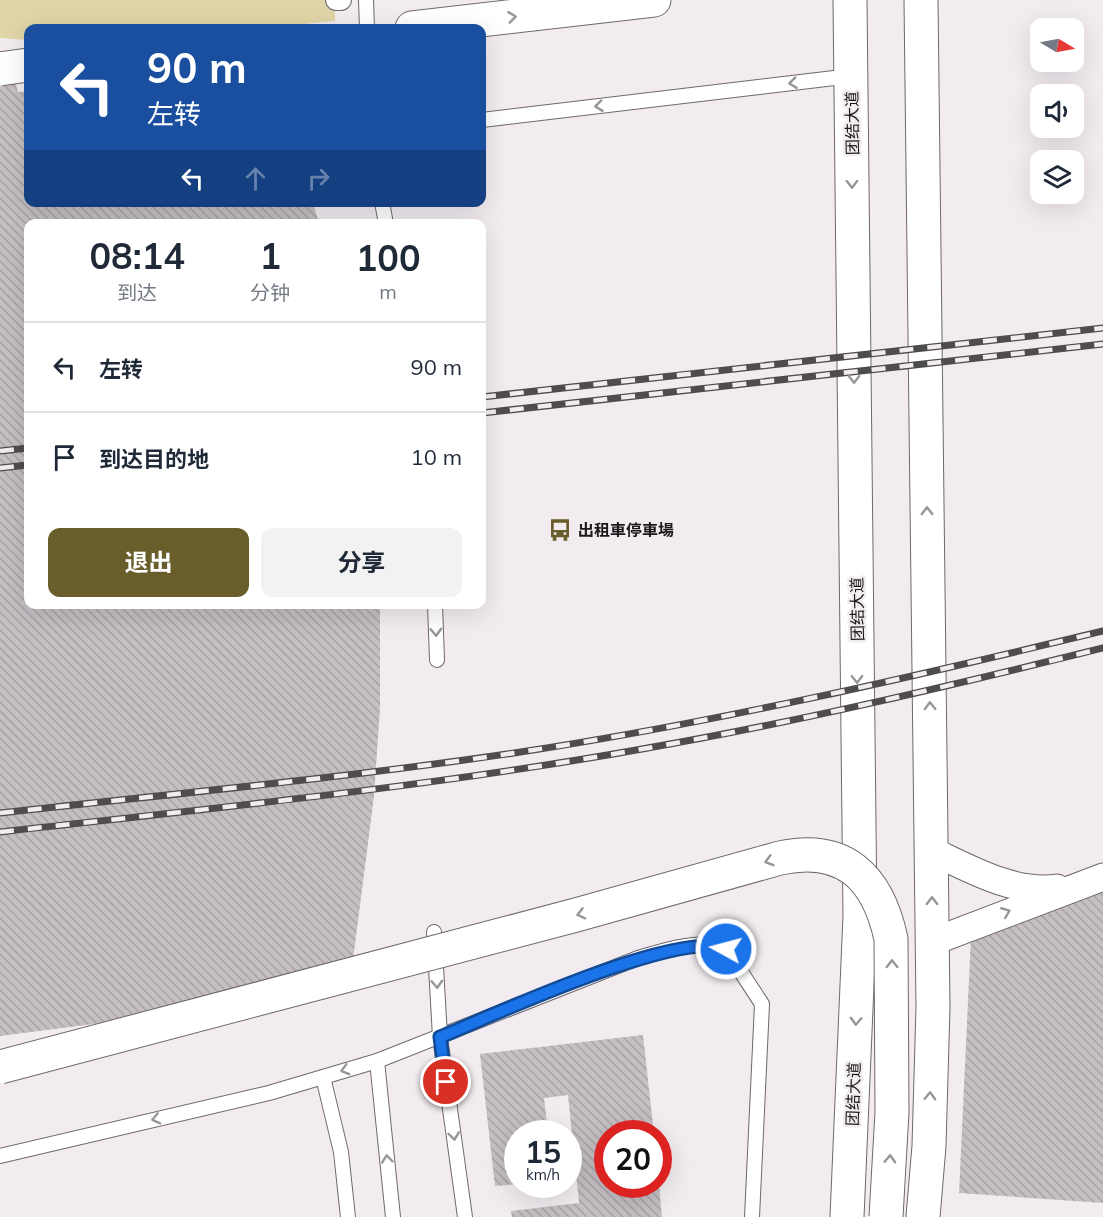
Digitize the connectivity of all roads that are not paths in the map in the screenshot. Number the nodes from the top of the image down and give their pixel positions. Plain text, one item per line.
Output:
1 (336, 0) edge
2 (341, 0) edge
3 (366, 0) edge
4 (654, 0) edge
5 (850, 0) edge
6 (921, 0) edge
7 (367, 24) edge
8 (447, 24) edge
9 (0, 55) edge
10 (24, 57) edge
11 (24, 66) edge
12 (0, 67) edge
13 (851, 76) junction
14 (486, 120) edge
15 (435, 609) edge
16 (437, 660) dead end
17 (932, 851) junction
18 (1103, 877) edge
19 (1074, 886) junction
20 (434, 932) dead end
21 (932, 942) junction
22 (440, 1037) junction
23 (377, 1061) junction
24 (0, 1066) edge
25 (323, 1077) junction
26 (0, 1156) edge
27 (348, 1217) edge
28 (393, 1217) edge
29 (465, 1217) edge
30 (752, 1217) edge
31 (847, 1217) edge
32 (886, 1217) edge
33 (923, 1217) edge

1 - 2 street
3 - 7 lane
8 -> 4 main road
5 - 13 main road, 团结大道
17 -> 6 main road
9 - 10 main road
11 - 12 main road, bridge
13 -> 14 lane
13 -> 31 main road, 团结大道
15 -> 16 lane
17 - 19 street
21 -> 17 main road
18 - 19 street
21 -> 19 street
20 -> 22 lane
33 -> 21 main road
22 - 23 lane
22 -> 29 lane
22 - 30 lane
23 -> 25 lane
28 -> 23 lane
32 -> 24 main road, bridge
25 -> 26 lane
25 - 27 lane

